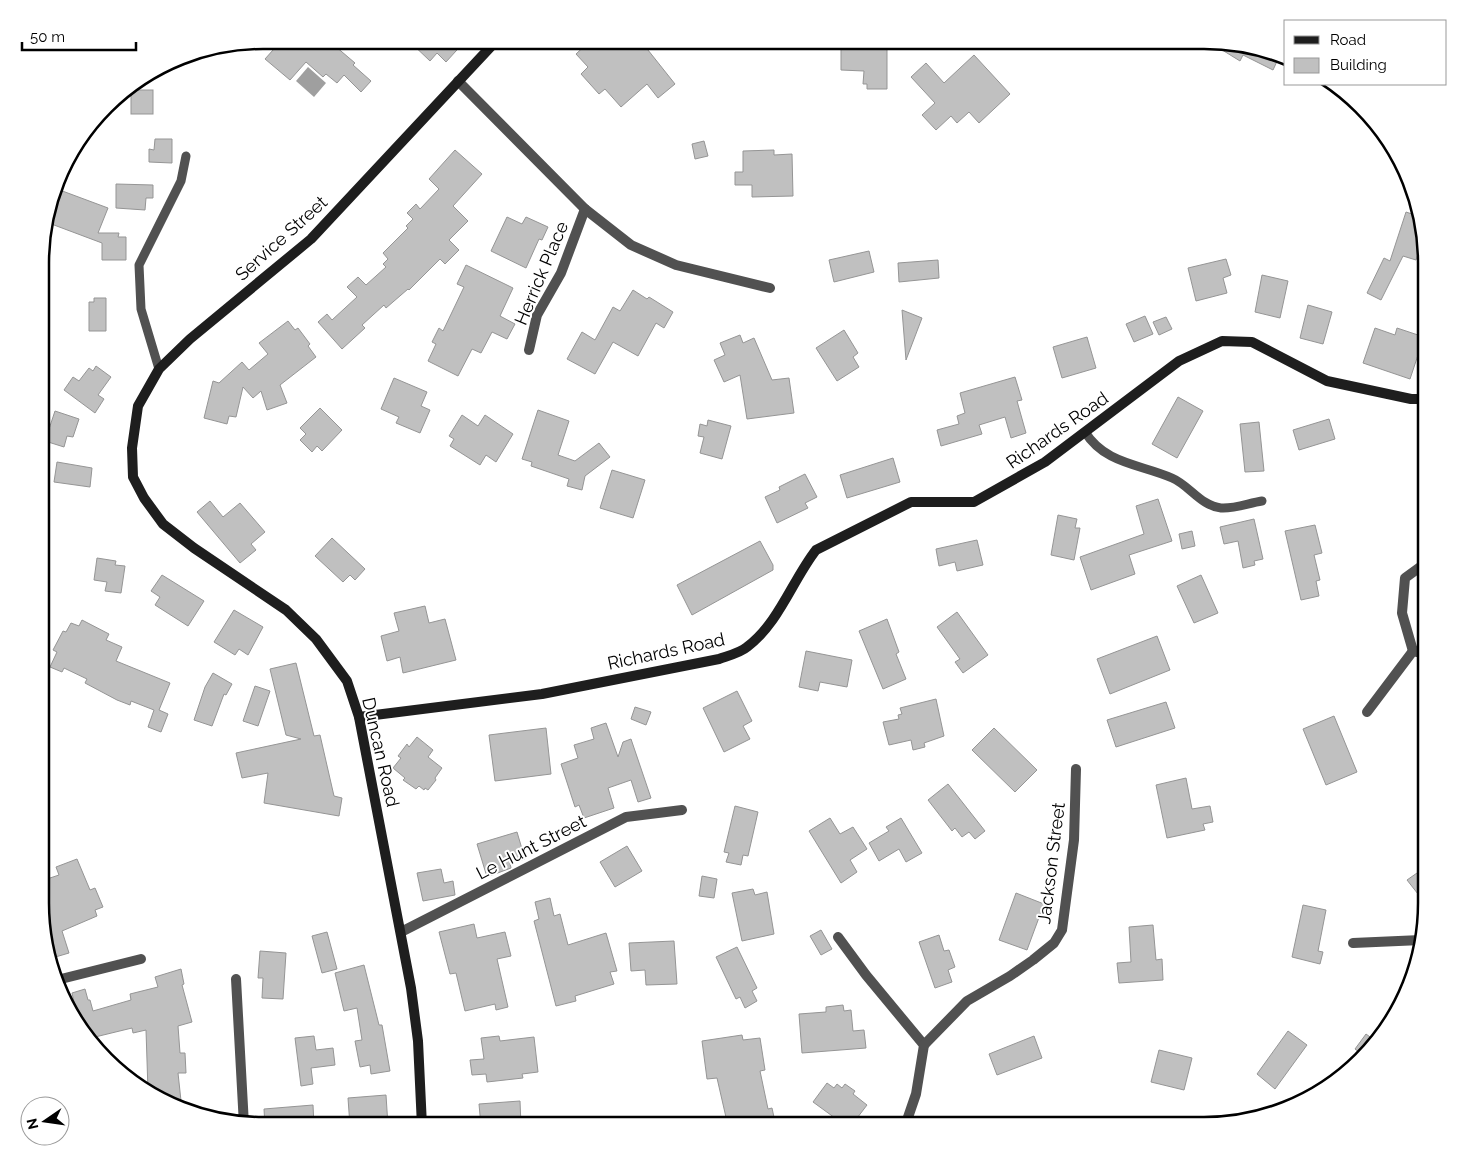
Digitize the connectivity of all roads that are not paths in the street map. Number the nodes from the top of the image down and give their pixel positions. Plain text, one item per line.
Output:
1 (488, 49) edge
2 (458, 81) junction
3 (186, 156) dead end
4 (585, 209) junction
5 (770, 288) dead end
6 (529, 350) dead end
7 (159, 369) junction
8 (1418, 399) edge
9 (1085, 432) junction
10 (132, 448) joint
11 (1262, 501) dead end
12 (1418, 569) edge
13 (1413, 651) junction
14 (1418, 652) edge
15 (1367, 712) dead end
16 (360, 717) junction
17 (1076, 769) dead end
18 (682, 810) dead end
19 (401, 932) junction
20 (838, 936) dead end
21 (1415, 940) edge
22 (1353, 943) dead end
23 (140, 959) dead end
24 (63, 979) edge
25 (236, 979) dead end
26 (924, 1044) junction
27 (244, 1116) edge
28 (422, 1117) edge
29 (908, 1117) edge

1 - 2 main road, Service Street
2 - 4 street
2 - 7 main road, Service Street
3 - 7 lane
4 - 5 street
4 - 6 street, Herrick Place
7 - 10 main road, Service Street
8 - 9 main road, Richards Road
9 - 11 lane
9 - 16 main road, Richards Road
10 - 16 main road, Duncan Road
12 - 13 street
13 - 14 street
13 - 15 street
16 - 19 main road, Duncan Road
17 - 26 street, Jackson Street
18 - 19 street, Le Hunt Street
19 - 28 main road, Duncan Road
20 - 26 street
21 - 22 street
23 - 24 street
25 - 27 street
26 - 29 street

